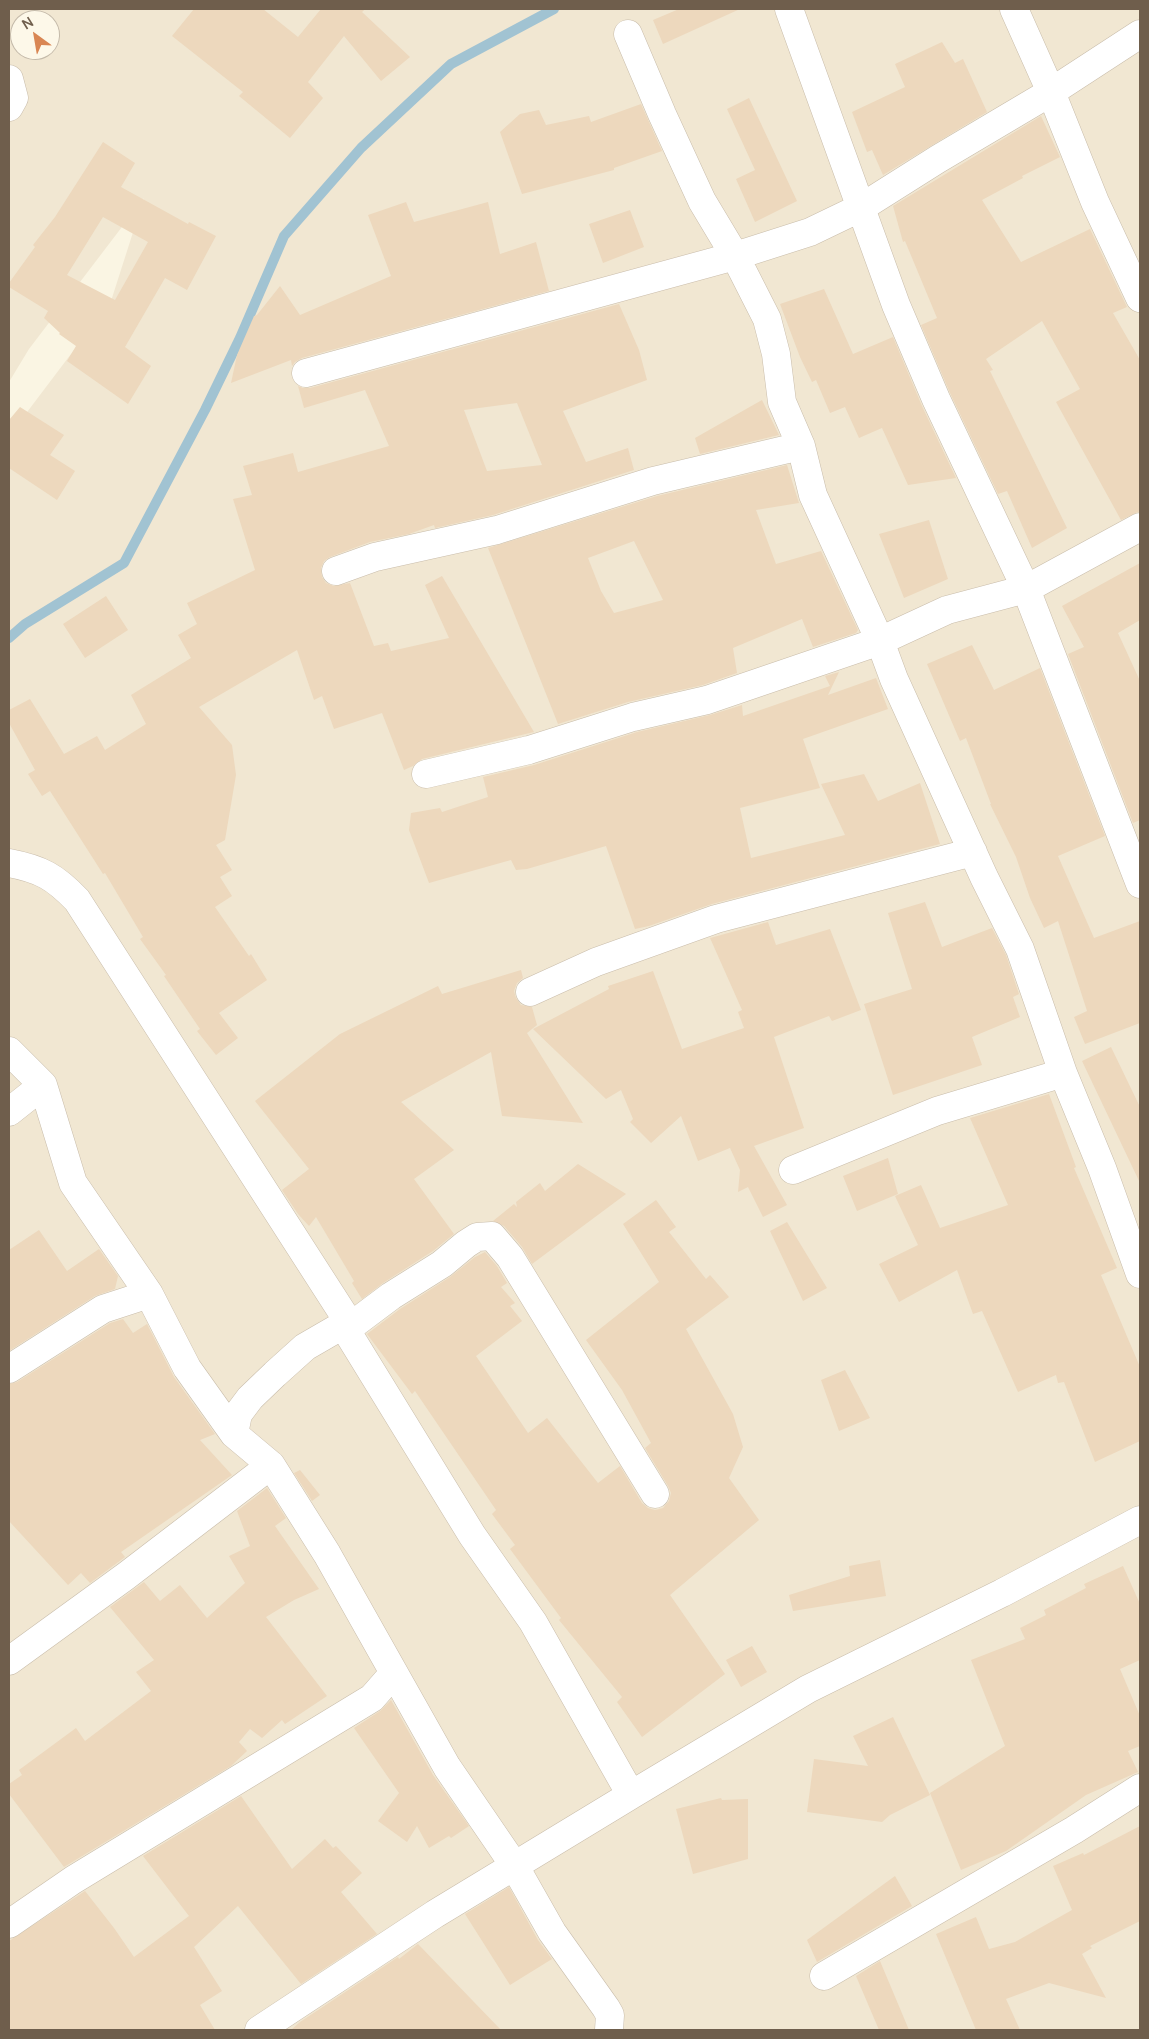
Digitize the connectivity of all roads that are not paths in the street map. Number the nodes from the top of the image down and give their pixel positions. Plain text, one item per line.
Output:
1 (789, 9) edge
2 (1014, 9) edge
3 (628, 34) dead end
4 (1140, 34) edge
5 (9, 79) edge
6 (1051, 92) junction
7 (9, 107) edge
8 (862, 207) junction
9 (735, 256) junction
10 (1140, 298) edge
11 (306, 373) dead end
12 (800, 446) junction
13 (1140, 527) edge
14 (336, 571) dead end
15 (1026, 589) junction
16 (880, 641) junction
17 (426, 774) dead end
18 (973, 852) junction
19 (9, 863) edge
20 (1140, 884) edge
21 (530, 992) dead end
22 (9, 1051) edge
23 (1064, 1072) junction
24 (43, 1085) junction
25 (9, 1112) edge
26 (793, 1170) dead end
27 (1140, 1274) edge
28 (148, 1294) junction
29 (347, 1326) junction
30 (9, 1369) edge
31 (234, 1434) junction
32 (270, 1465) junction
33 (654, 1494) dead end
34 (1140, 1520) edge
35 (9, 1661) edge
36 (393, 1674) junction
37 (1140, 1788) edge
38 (631, 1795) junction
39 (514, 1866) junction
40 (9, 1924) edge
41 (824, 1976) dead end
42 (259, 2030) edge
43 (609, 2030) edge

1 - 8 street
2 - 6 street
3 - 9 street
4 - 6 street
5 - 7 street
6 - 8 street
6 - 10 street
8 - 9 street
8 - 15 street
9 - 11 street
9 - 12 street
12 - 14 street
12 - 16 street
13 - 15 street
15 - 16 street
15 - 20 street
16 - 17 street
16 - 18 street
18 - 21 street
18 - 23 street
19 - 29 street
22 - 24 street
23 - 26 street
23 - 27 street
24 - 25 street
24 - 28 street
28 - 30 street
28 - 31 street
29 - 31 street
29 - 33 street
29 - 38 street
31 - 32 street
32 - 35 street
32 - 36 street
34 - 38 street
36 - 39 street
36 - 40 street
37 - 41 street
38 - 39 street
39 - 42 street
39 - 43 street

